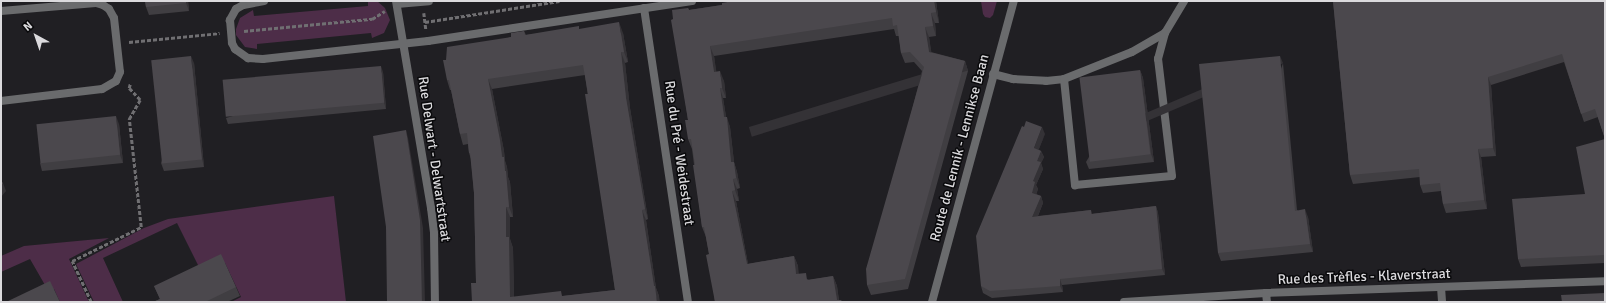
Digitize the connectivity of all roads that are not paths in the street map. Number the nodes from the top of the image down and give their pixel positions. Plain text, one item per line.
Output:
1 (264, 1) edge
2 (692, 1) edge
3 (1014, 1) edge
4 (1184, 1) edge
5 (396, 3) edge
6 (426, 4) edge
7 (644, 8) junction
8 (1, 11) edge
9 (1165, 34) junction
10 (403, 44) junction
11 (993, 74) junction
12 (1064, 79) junction
13 (1, 101) edge
14 (1605, 281) edge
15 (1441, 287) junction
16 (1266, 293) junction
17 (435, 302) edge
18 (688, 302) edge
19 (932, 302) edge
20 (1124, 302) edge
21 (1267, 302) edge
22 (1442, 302) edge

1 - 10 street
2 - 7 street
3 - 11 street, Route de Lennik - Lennikse Baan
4 - 9 street
5 - 6 street
5 - 10 street, Rue Delwart - Delwartstraat
7 - 10 street
7 - 18 street, Rue du Pré - Weidestraat
8 - 13 street
9 - 12 street
9 - 12 street
10 - 17 street, Rue Delwart - Delwartstraat
11 - 12 street
11 - 19 street, Route de Lennik - Lennikse Baan
14 - 15 street, Rue des Trèfles - Klaverstraat
15 - 16 street, Rue des Trèfles - Klaverstraat
15 - 22 street
16 - 20 street, Rue des Trèfles - Klaverstraat
16 - 21 street

